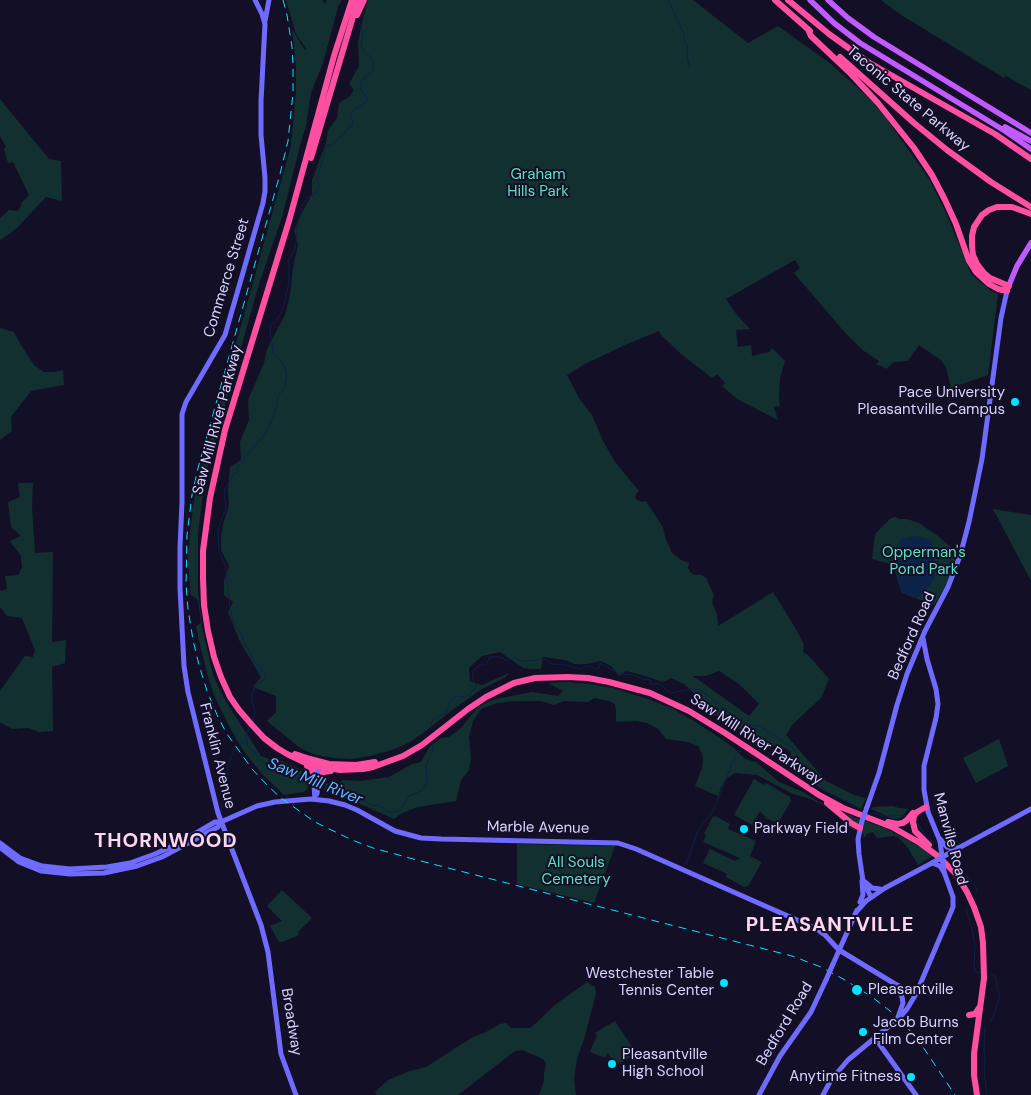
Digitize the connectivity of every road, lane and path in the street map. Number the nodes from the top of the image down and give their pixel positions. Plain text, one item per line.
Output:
1 (255, 0) edge
2 (269, 0) edge
3 (352, 0) edge
4 (358, 0) edge
5 (364, 0) edge
6 (775, 0) edge
7 (788, 0) edge
8 (810, 0) edge
9 (828, 0) edge
10 (265, 24) junction
11 (808, 29) junction
12 (346, 39) junction
13 (978, 100) junction
14 (963, 106) junction
15 (1031, 133) edge
16 (1031, 137) edge
17 (1031, 141) edge
18 (1031, 150) edge
19 (1031, 159) edge
20 (1031, 207) edge
21 (1031, 214) edge
22 (1031, 243) edge
23 (1008, 288) junction
24 (922, 637) junction
25 (185, 677) joint
26 (248, 718) junction
27 (254, 725) junction
28 (287, 754) junction
29 (319, 764) junction
30 (363, 768) junction
31 (316, 782) junction
32 (814, 793) junction
33 (303, 799) junction
34 (315, 799) junction
35 (333, 802) junction
36 (926, 805) junction
37 (1031, 810) edge
38 (221, 822) junction
39 (888, 822) junction
40 (861, 825) junction
41 (940, 840) junction
42 (0, 843) edge
43 (930, 845) junction
44 (0, 848) edge
45 (952, 850) junction
46 (942, 857) junction
47 (932, 863) junction
48 (944, 872) junction
49 (863, 880) junction
50 (882, 888) junction
51 (871, 896) junction
52 (860, 902) junction
53 (858, 911) junction
54 (829, 939) junction
55 (844, 939) junction
56 (839, 950) junction
57 (268, 952) joint
58 (986, 970) junction
59 (985, 978) junction
60 (897, 985) junction
61 (916, 994) junction
62 (981, 1005) junction
63 (969, 1015) dead end
64 (897, 1020) junction
65 (876, 1038) junction
66 (296, 1095) edge
67 (759, 1095) edge
68 (823, 1095) edge
69 (916, 1095) edge
70 (978, 1095) edge

1 - 10 main road, Commerce Street
2 - 10 main road
3 - 26 highway, Saw Mill River Parkway
4 - 12 highway, Saw Mill River Parkway
5 - 12 highway
6 - 11 highway, Taconic State Parkway
7 - 19 highway, Taconic State Parkway
8 - 14 main road
9 - 13 main road
10 - 25 main road, Commerce Street
11 - 20 highway, Taconic State Parkway
11 - 23 highway
12 - 26 highway, Saw Mill River Parkway
13 - 15 main road
13 - 16 main road
14 - 17 main road
14 - 18 main road
21 - 23 highway
22 - 23 main road, Bedford Road
23 - 24 main road, Bedford Road
24 - 36 main road, Manville Road
24 - 40 main road, Bedford Road, bridge
25 - 38 main road, Franklin Avenue
26 - 27 highway, Saw Mill River Parkway
27 - 28 highway, Saw Mill River Parkway
27 - 29 highway, Saw Mill River Parkway
28 - 29 highway, Saw Mill River Parkway
28 - 31 highway
29 - 30 highway, Saw Mill River Parkway
29 - 31 main road
29 - 39 highway, Saw Mill River Parkway
30 - 31 highway
30 - 32 highway, Saw Mill River Parkway
31 - 33 main road
31 - 34 main road
31 - 35 main road
32 - 40 highway
32 - 58 highway, Saw Mill River Parkway
33 - 34 main road, Marble Avenue
33 - 38 main road, Marble Avenue
34 - 35 main road, Marble Avenue
35 - 54 main road, Marble Avenue
36 - 39 highway
36 - 41 main road, Manville Road
36 - 43 highway
37 - 45 main road
38 - 42 main road
38 - 44 main road
38 - 57 main road, Franklin Avenue
39 - 43 highway, Saw Mill River Parkway
40 - 49 main road, Bedford Road
41 - 45 main road
41 - 46 main road, Manville Road, bridge
43 - 58 highway, Saw Mill River Parkway
45 - 46 main road, bridge
45 - 48 main road, bridge
46 - 47 main road, bridge
46 - 48 main road, Manville Road, bridge
47 - 48 main road, bridge
47 - 50 main road
48 - 61 main road, Manville Road
49 - 50 main road
49 - 51 main road, Bedford Road
49 - 52 main road, Bedford Road
50 - 51 main road
51 - 52 main road
51 - 53 main road, Bedford Road
52 - 53 main road, Bedford Road
53 - 55 main road, Bedford Road
54 - 55 main road
54 - 56 main road, Marble Avenue
55 - 56 main road, Bedford Road
56 - 60 main road, Marble Avenue
56 - 67 main road, Bedford Road, bridge
57 - 66 main road, Broadway
58 - 59 highway, Saw Mill River Parkway
59 - 62 highway, Saw Mill River Parkway
59 - 70 highway, Saw Mill River Parkway
60 - 61 main road, Marble Avenue
60 - 64 main road
61 - 64 main road, Manville Road
62 - 63 highway
62 - 70 highway, Saw Mill River Parkway
64 - 65 main road, Manville Road
65 - 68 main road, Manville Road
65 - 69 main road

